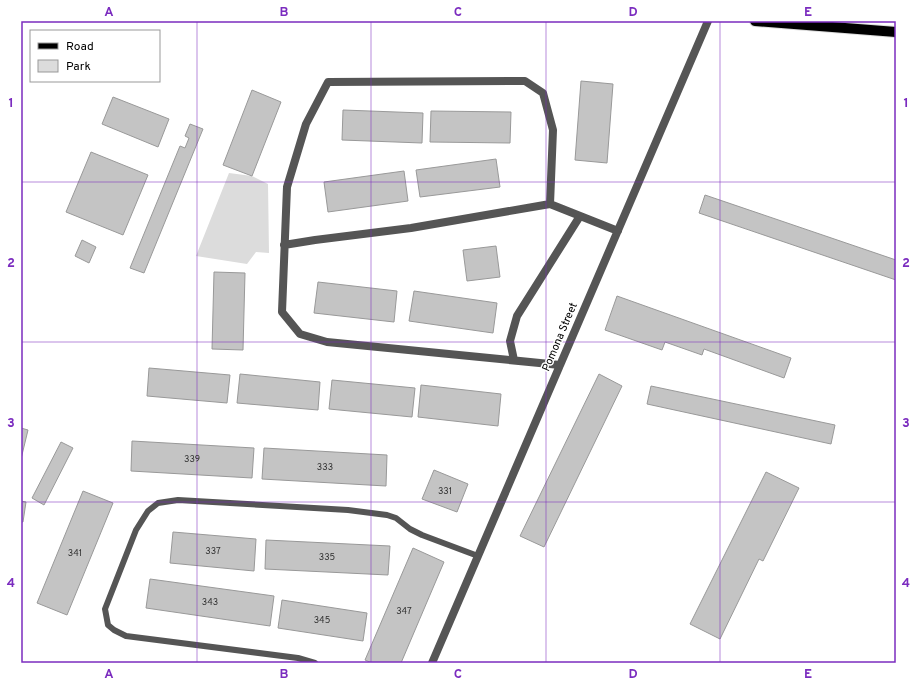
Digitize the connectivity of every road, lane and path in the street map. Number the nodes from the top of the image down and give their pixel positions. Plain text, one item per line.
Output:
1 (708, 21) edge
2 (755, 21) edge
3 (896, 32) edge
4 (550, 204) junction
5 (580, 216) junction
6 (618, 231) junction
7 (284, 245) junction
8 (514, 360) junction
9 (560, 365) junction
10 (478, 556) junction
11 (315, 663) edge
12 (432, 663) edge

1 - 6 street, Pomona Street
2 - 3 main road
4 - 5 street
4 - 7 street
4 - 7 street
5 - 6 street
5 - 8 street
6 - 9 street, Pomona Street
7 - 8 street
8 - 9 street
9 - 10 street, Pomona Street
10 - 11 lane
10 - 12 street, Pomona Street

